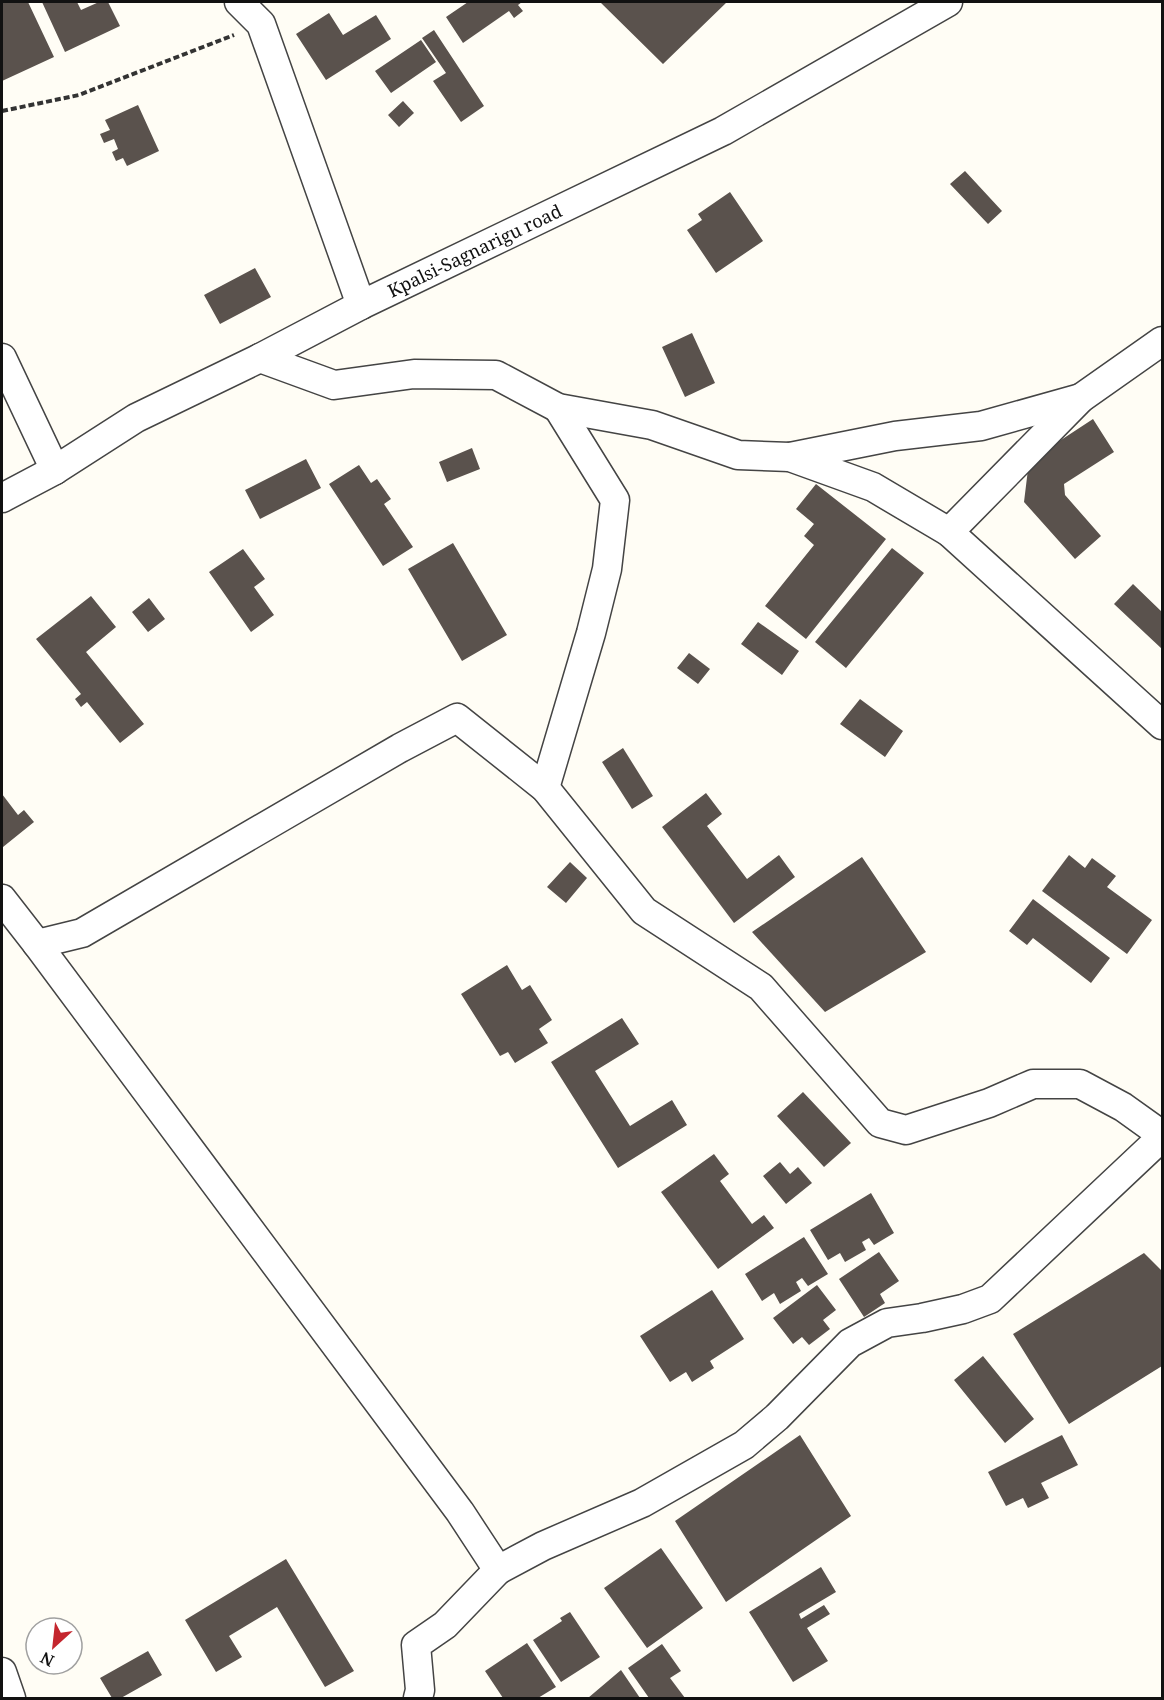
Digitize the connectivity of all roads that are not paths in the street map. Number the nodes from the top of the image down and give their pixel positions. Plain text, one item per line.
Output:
1 (239, 2) edge
2 (948, 2) edge
3 (361, 305) junction
4 (1162, 341) edge
5 (2, 358) edge
6 (260, 358) junction
7 (1081, 398) junction
8 (558, 408) junction
9 (790, 457) junction
10 (55, 470) junction
11 (2, 498) edge
12 (949, 532) junction
13 (1162, 725) edge
14 (545, 788) junction
15 (2, 899) edge
16 (37, 944) junction
17 (1162, 1136) edge
18 (498, 1570) junction
19 (2, 1672) edge
20 (10, 1698) edge
21 (418, 1698) edge

1 - 3 street
2 - 3 street, Kpalsi-Sagnarigu road
3 - 6 street, Kpalsi-Sagnarigu road
4 - 7 street
5 - 10 street
6 - 8 street
6 - 10 street, Kpalsi-Sagnarigu road
7 - 9 street
7 - 12 street
8 - 9 street
8 - 14 street
9 - 12 street
10 - 11 street, Kpalsi-Sagnarigu road
12 - 13 street
14 - 16 street
14 - 17 street
15 - 16 street
16 - 18 street
17 - 18 street
18 - 21 street
19 - 20 street

